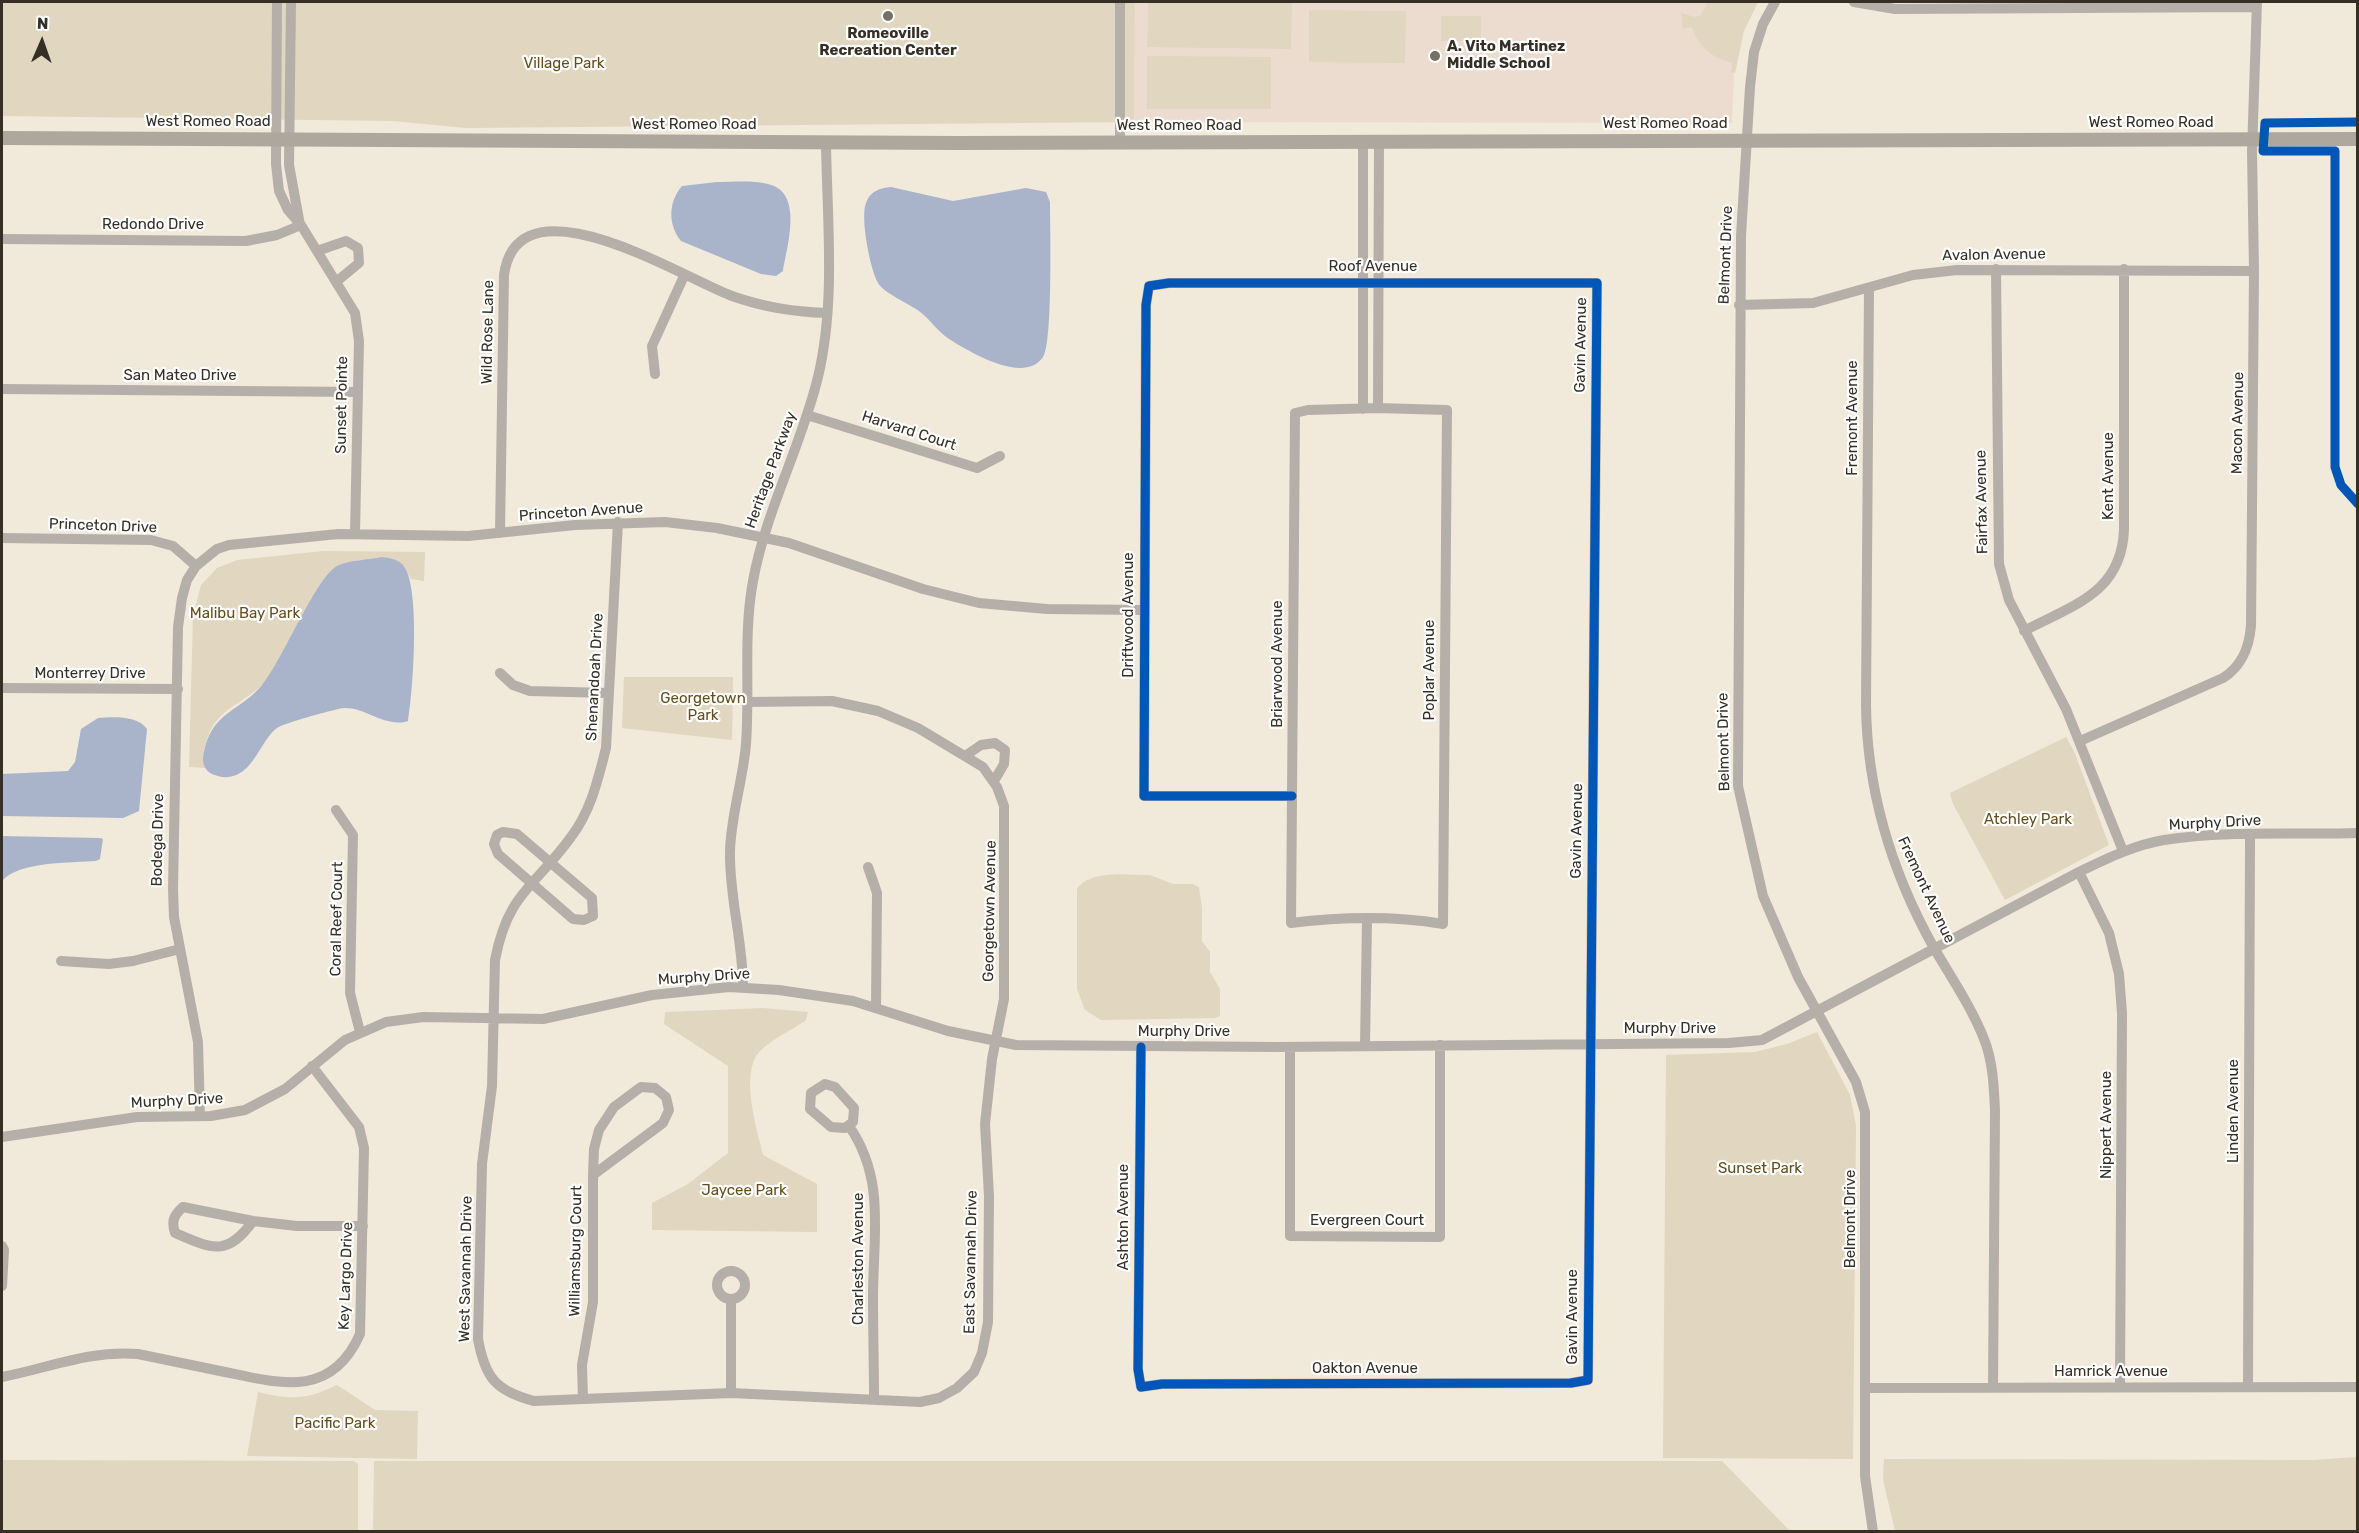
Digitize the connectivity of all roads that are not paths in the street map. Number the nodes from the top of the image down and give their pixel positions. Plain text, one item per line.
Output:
1 (277, 2) edge
2 (291, 2) edge
3 (1120, 2) edge
4 (1775, 2) edge
5 (1854, 2) edge
6 (2128, 4) edge
7 (2257, 4) edge
8 (2001, 5) edge
9 (2, 138) edge
10 (283, 139) junction
11 (2358, 139) edge
12 (1747, 140) junction
13 (2254, 140) junction
14 (1364, 141) junction
15 (1379, 141) junction
16 (826, 142) junction
17 (1120, 142) junction
18 (301, 225) junction
19 (2, 239) edge
20 (317, 251) junction
21 (2124, 269) junction
22 (1996, 270) junction
23 (2254, 271) junction
24 (684, 276) junction
25 (336, 282) junction
26 (1363, 282) junction
27 (1378, 282) junction
28 (1597, 283) joint
29 (1149, 286) joint
30 (1869, 288) junction
31 (1739, 304) junction
32 (826, 313) junction
33 (655, 374) dead end
34 (2, 389) edge
35 (358, 393) junction
36 (1378, 408) junction
37 (1363, 409) junction
38 (807, 414) junction
39 (1000, 456) dead end
40 (618, 522) junction
41 (500, 533) junction
42 (355, 534) junction
43 (763, 537) junction
44 (2, 538) edge
45 (196, 566) junction
46 (1144, 610) junction
47 (2024, 631) junction
48 (500, 673) dead end
49 (2, 688) edge
50 (178, 689) junction
51 (608, 693) junction
52 (748, 702) junction
53 (2080, 741) junction
54 (965, 756) junction
55 (994, 781) junction
56 (1292, 796) junction
57 (336, 810) dead end
58 (2358, 833) edge
59 (2250, 836) junction
60 (2123, 851) junction
61 (550, 861) junction
62 (868, 867) dead end
63 (2079, 872) junction
64 (530, 883) junction
65 (1367, 920) junction
66 (1934, 948) junction
67 (180, 949) junction
68 (61, 961) dead end
69 (743, 987) junction
70 (876, 1006) junction
71 (1819, 1012) junction
72 (493, 1018) junction
73 (360, 1032) junction
74 (996, 1043) junction
75 (1590, 1044) junction
76 (1365, 1045) junction
77 (1440, 1045) junction
78 (1141, 1047) junction
79 (1290, 1047) junction
80 (312, 1066) junction
81 (200, 1116) junction
82 (849, 1126) junction
83 (2, 1137) edge
84 (593, 1175) junction
85 (253, 1221) junction
86 (363, 1226) junction
87 (2, 1246) edge
88 (2, 1286) edge
89 (731, 1299) dead end
90 (2, 1377) edge
91 (1588, 1380) joint
92 (1141, 1387) joint
93 (1993, 1387) junction
94 (2120, 1387) junction
95 (2248, 1387) junction
96 (2358, 1387) edge
97 (1865, 1388) junction
98 (731, 1393) junction
99 (583, 1399) junction
100 (874, 1399) junction
101 (1874, 1532) edge

1 - 10 street
2 - 10 street
3 - 17 street
4 - 12 street, Belmont Drive
5 - 8 street
6 - 7 street
6 - 8 street
7 - 13 street, Macon Avenue
9 - 10 main road, West Romeo Road
10 - 16 main road, West Romeo Road
10 - 18 street, Sunset Pointe
11 - 13 main road, West Romeo Road
12 - 13 main road, West Romeo Road
12 - 15 main road, West Romeo Road
12 - 31 street, Belmont Drive
13 - 23 street, Macon Avenue
14 - 15 main road, West Romeo Road
14 - 17 main road, West Romeo Road
14 - 26 street
15 - 27 street
16 - 17 main road, West Romeo Road
16 - 32 street, Heritage Parkway
18 - 19 street, Redondo Drive
18 - 20 street, Sunset Pointe
20 - 25 street, Sunset Pointe
20 - 25 street
21 - 22 street, Avalon Avenue
21 - 23 street, Avalon Avenue
21 - 47 street, Kent Avenue
22 - 30 street, Avalon Avenue
22 - 47 street, Fairfax Avenue
23 - 53 street, Macon Avenue
24 - 32 street, Wild Rose Lane
24 - 33 street
24 - 41 street, Wild Rose Lane
25 - 35 street, Sunset Pointe
26 - 27 street, Roof Avenue
26 - 29 street, Roof Avenue
26 - 37 street
27 - 28 street, Roof Avenue
27 - 36 street
28 - 75 street, Gavin Avenue
29 - 46 street, Driftwood Avenue
30 - 31 street, Avalon Avenue
30 - 66 street, Fremont Avenue
31 - 71 street, Belmont Drive
32 - 38 street, Heritage Parkway
34 - 35 street, San Mateo Drive
35 - 42 street, Sunset Pointe
36 - 37 street, Briarwood Avenue
36 - 65 street, Poplar Avenue
37 - 56 street, Briarwood Avenue
38 - 39 street, Harvard Court
38 - 43 street, Heritage Parkway
40 - 41 street, Princeton Avenue
40 - 43 street, Princeton Avenue
40 - 51 street, Shenandoah Drive
41 - 42 street, Princeton Avenue
42 - 45 street, Princeton Avenue
43 - 46 street, Princeton Avenue
43 - 52 street, Heritage Parkway
44 - 45 street, Princeton Drive
45 - 50 street, Bodega Drive
46 - 56 street, Driftwood Avenue
47 - 53 street, Fairfax Avenue
48 - 51 street
49 - 50 street, Monterrey Drive
50 - 67 street, Bodega Drive
51 - 61 street, Shenandoah Drive
52 - 54 street, Georgetown Avenue
52 - 69 street, Heritage Parkway
53 - 60 street, Fairfax Avenue
54 - 55 street, Georgetown Avenue
54 - 55 street
55 - 74 street, Georgetown Avenue
56 - 65 street, Briarwood Avenue
57 - 73 street, Coral Reef Court
58 - 59 street, Murphy Drive
59 - 60 street, Murphy Drive
59 - 95 street, Linden Avenue
60 - 63 street, Murphy Drive
61 - 64 street, Shenandoah Drive
61 - 64 street
61 - 64 street
62 - 70 street
63 - 66 street, Murphy Drive
63 - 94 street, Nippert Avenue
64 - 72 street, Shenandoah Drive
65 - 76 street
66 - 71 street, Murphy Drive
66 - 93 street, Fremont Avenue
67 - 68 street
67 - 81 street, Bodega Drive
69 - 70 street, Murphy Drive
69 - 72 street, Murphy Drive
70 - 74 street, Murphy Drive
71 - 75 street, Murphy Drive
71 - 97 street, Belmont Drive
72 - 73 street, Murphy Drive
72 - 99 street, West Savannah Drive
73 - 80 street, Murphy Drive
74 - 78 street, Murphy Drive
74 - 100 street, East Savannah Drive
75 - 77 street, Murphy Drive
75 - 91 street, Gavin Avenue
76 - 77 street, Murphy Drive
76 - 79 street, Murphy Drive
77 - 79 street, Evergreen Court
78 - 79 street, Murphy Drive
78 - 92 street, Ashton Avenue
80 - 81 street, Murphy Drive
80 - 86 street, Key Largo Drive
81 - 83 street, Murphy Drive
82 - 82 street, Charleston Avenue
82 - 100 street, Charleston Avenue
84 - 84 street, Williamsburg Court
84 - 99 street, Williamsburg Court
85 - 85 street
85 - 86 street
86 - 90 street, Key Largo Drive
87 - 88 street
89 - 98 street
91 - 92 street, Oakton Avenue
93 - 94 street, Hamrick Avenue
93 - 97 street, Hamrick Avenue
94 - 95 street, Hamrick Avenue
95 - 96 street, Hamrick Avenue
97 - 101 street, Belmont Drive
98 - 99 street, West Savannah Drive
98 - 100 street, East Savannah Drive

